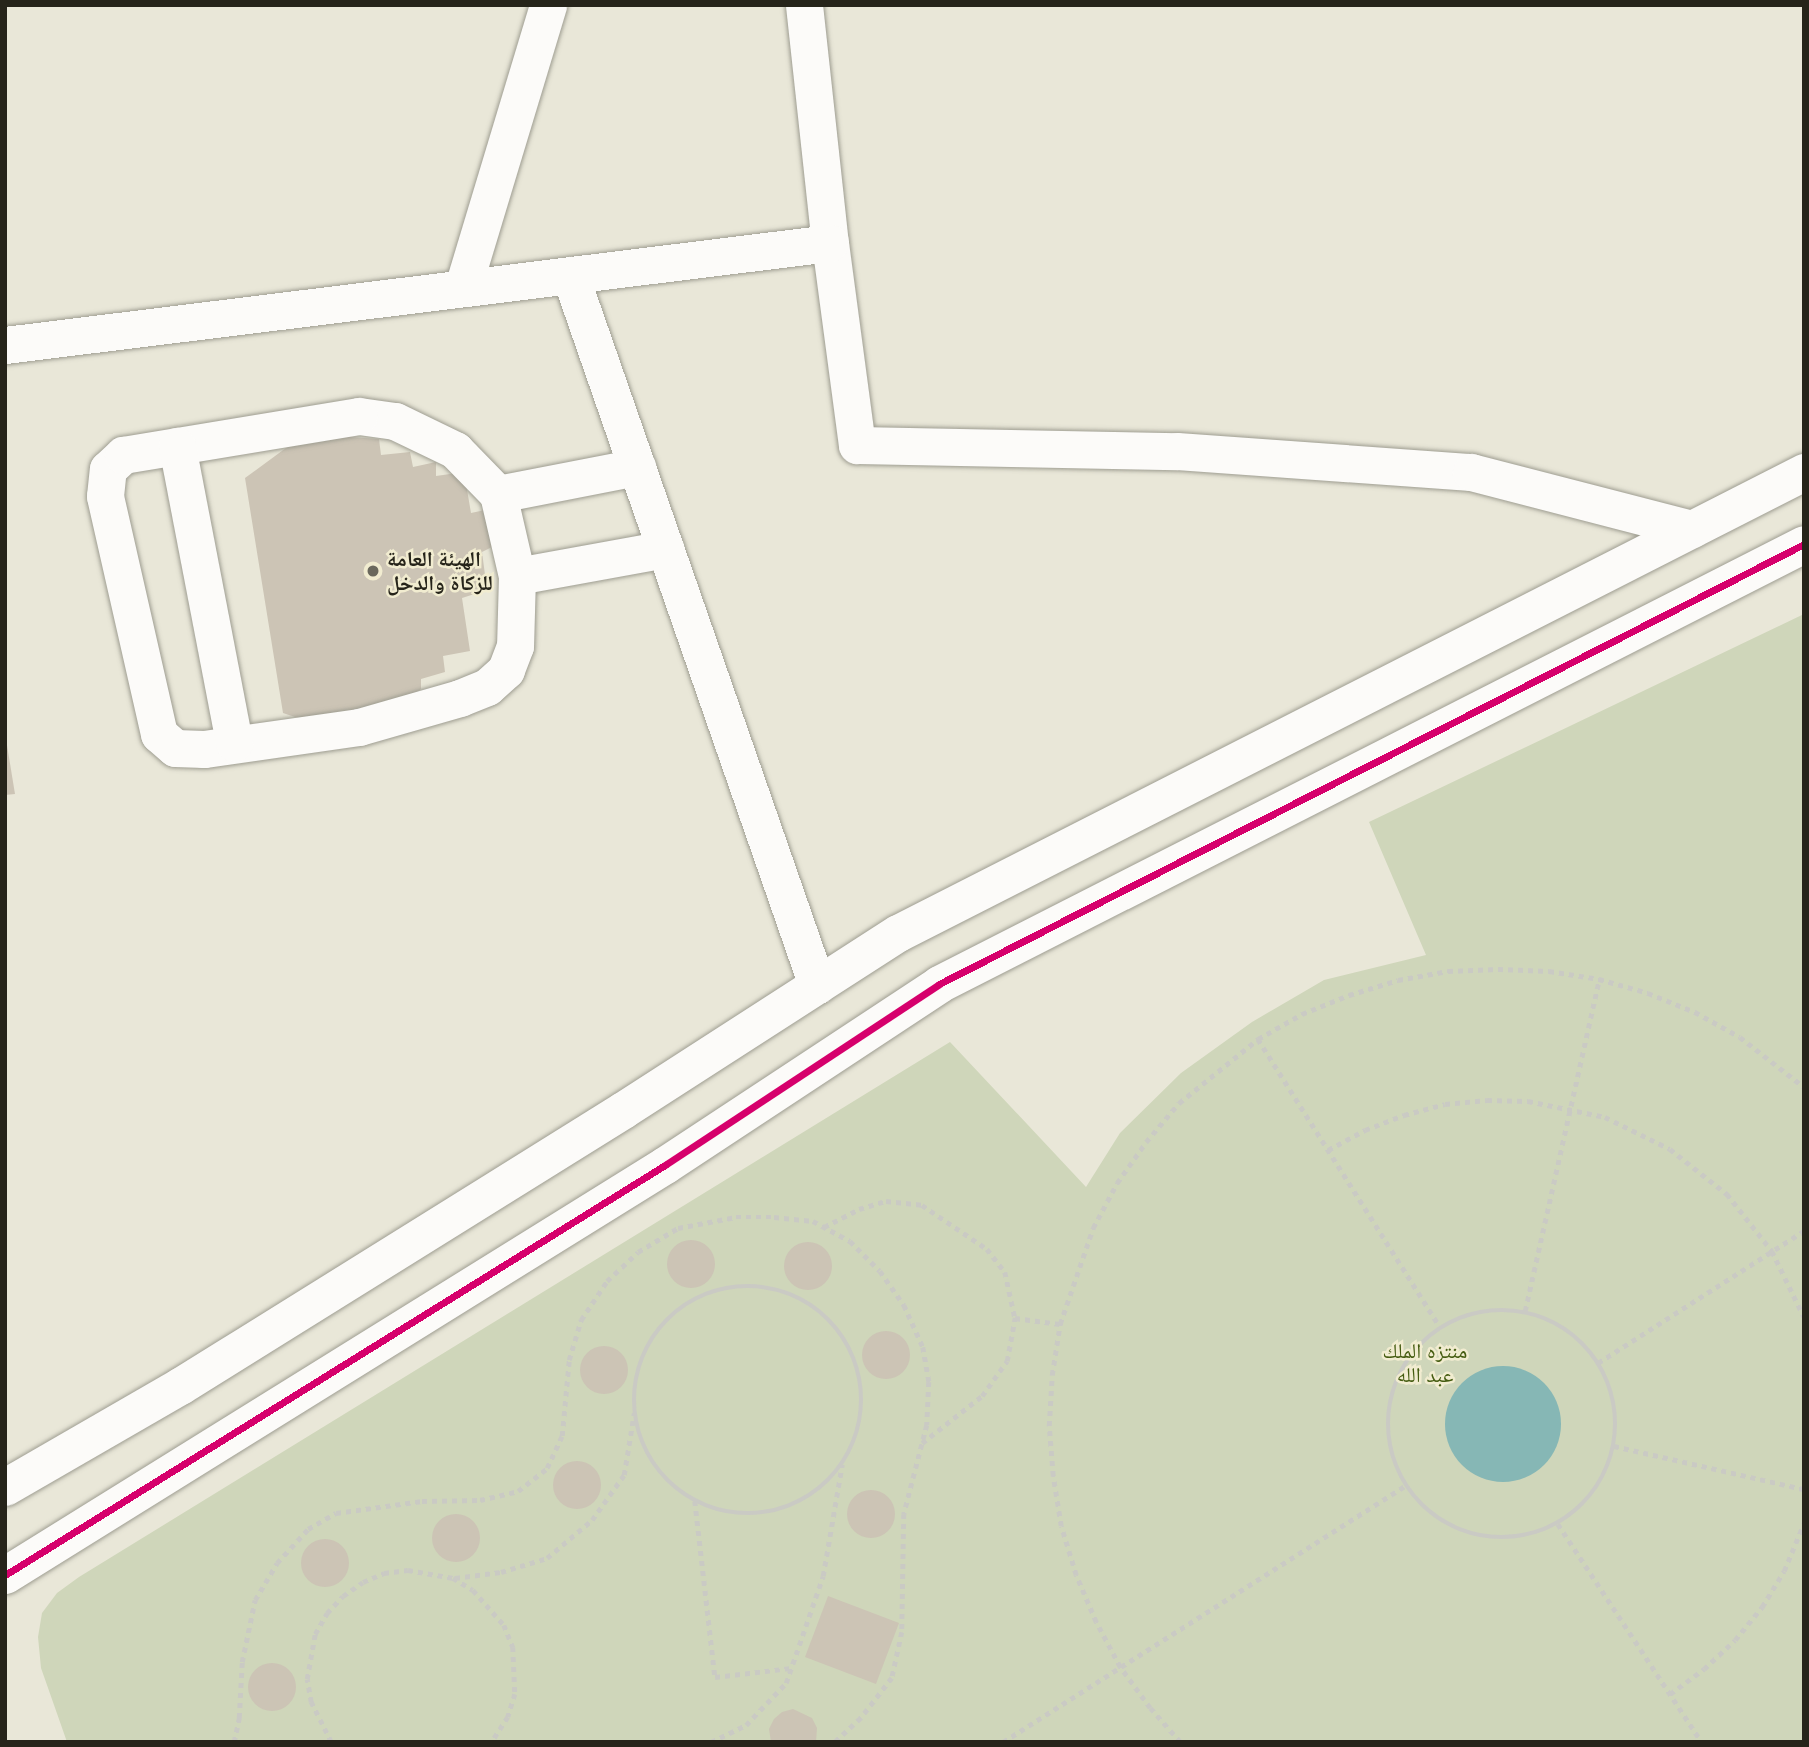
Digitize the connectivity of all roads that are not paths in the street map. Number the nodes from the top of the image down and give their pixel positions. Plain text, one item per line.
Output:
1 (548, 5) edge
2 (804, 5) edge
3 (830, 243) junction
4 (570, 275) junction
5 (463, 287) junction
6 (5, 345) edge
7 (177, 446) junction
8 (637, 467) junction
9 (1804, 472) edge
10 (498, 494) junction
11 (1692, 529) junction
12 (1804, 544) edge
13 (666, 549) junction
14 (517, 576) junction
15 (234, 743) junction
16 (817, 985) junction
17 (5, 1487) edge
18 (5, 1575) edge

1 - 5 street
2 - 3 street
3 - 4 street
3 - 11 street
4 - 5 street
4 - 8 street
5 - 6 street
7 - 10 street
7 - 15 street
7 - 15 street
8 - 10 street
8 - 13 street
9 - 11 street
10 - 14 street
11 - 16 street
12 - 18 street
13 - 14 street
13 - 16 street
14 - 15 street
16 - 17 street

